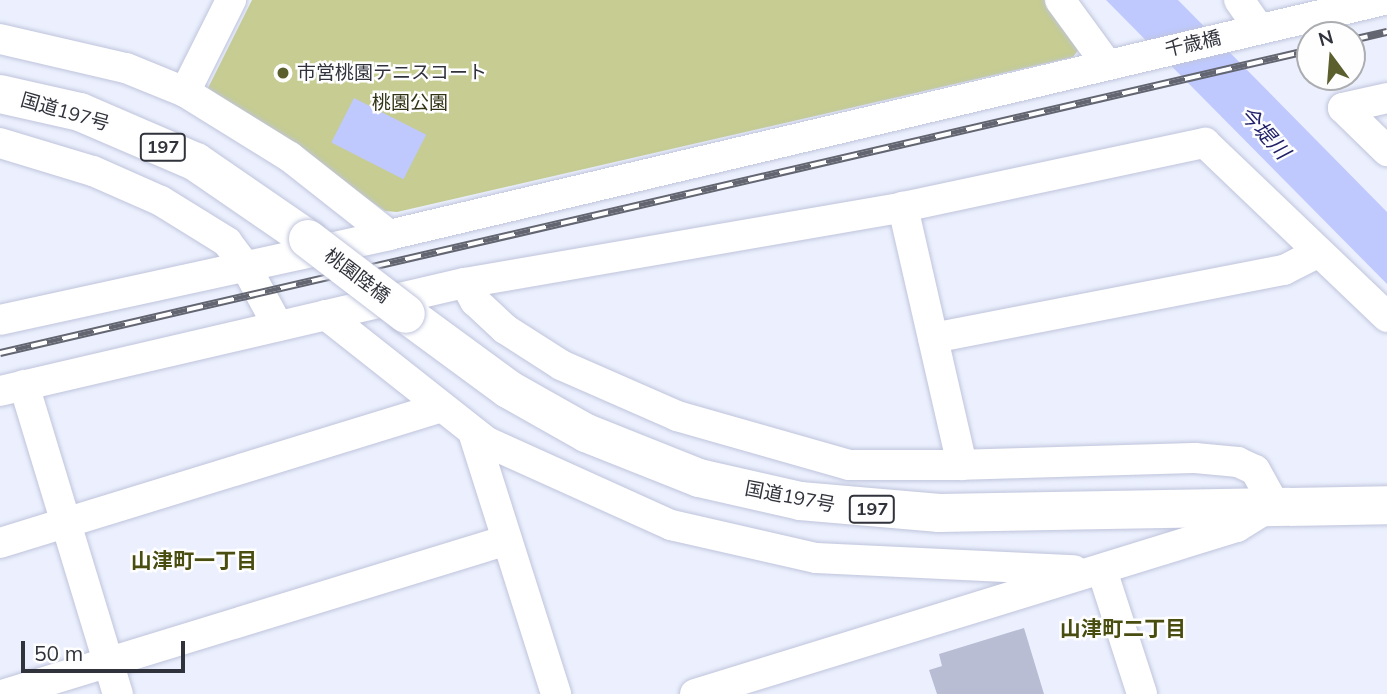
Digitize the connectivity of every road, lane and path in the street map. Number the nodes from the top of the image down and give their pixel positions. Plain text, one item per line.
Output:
1 (231, 0) edge
2 (1060, 0) edge
3 (1238, 0) edge
4 (1384, 0) edge
5 (1248, 31) junction
6 (0, 39) edge
7 (1106, 64) junction
8 (184, 92) junction
9 (0, 94) edge
10 (1387, 98) edge
11 (0, 143) edge
12 (1387, 151) edge
13 (902, 207) junction
14 (389, 235) junction
15 (308, 239) joint
16 (1317, 254) junction
17 (246, 267) junction
18 (465, 283) junction
19 (406, 314) joint
20 (326, 316) junction
21 (1387, 317) edge
22 (0, 320) edge
23 (278, 326) junction
24 (933, 338) junction
25 (12, 388) edge
26 (440, 408) junction
27 (473, 432) junction
28 (962, 465) junction
29 (1274, 504) junction
30 (1387, 505) edge
31 (66, 522) junction
32 (507, 540) junction
33 (0, 543) edge
34 (1102, 570) junction
35 (108, 662) junction
36 (5, 694) edge
37 (118, 694) edge
38 (556, 694) edge
39 (695, 694) edge
40 (1142, 694) edge

1 - 8 street
2 - 7 street
3 - 5 street
4 - 5 street, 千歳橋
5 - 7 street, 千歳橋
6 - 8 street
7 - 14 street, 千歳橋
8 - 14 street
9 - 15 highway, 国道197号 / 197
10 - 12 street
11 - 17 street
13 - 16 street
13 - 18 street
13 - 24 street
14 - 17 street, 千歳橋
15 - 19 highway, 桃園陸橋 / 197, bridge
16 - 21 street
16 - 24 street
17 - 22 street, 千歳橋
17 - 23 street
18 - 20 street
18 - 28 street
19 - 29 highway, 国道197号 / 197
20 - 23 street
20 - 26 street
23 - 25 street
24 - 28 street
25 - 31 street
26 - 27 street
26 - 31 street
27 - 32 street
27 - 34 street
28 - 29 street
29 - 30 highway, 国道197号 / 197
29 - 34 street
31 - 33 street
31 - 35 street
32 - 35 street
32 - 38 street
34 - 39 street
34 - 40 street
35 - 36 street
35 - 37 street

